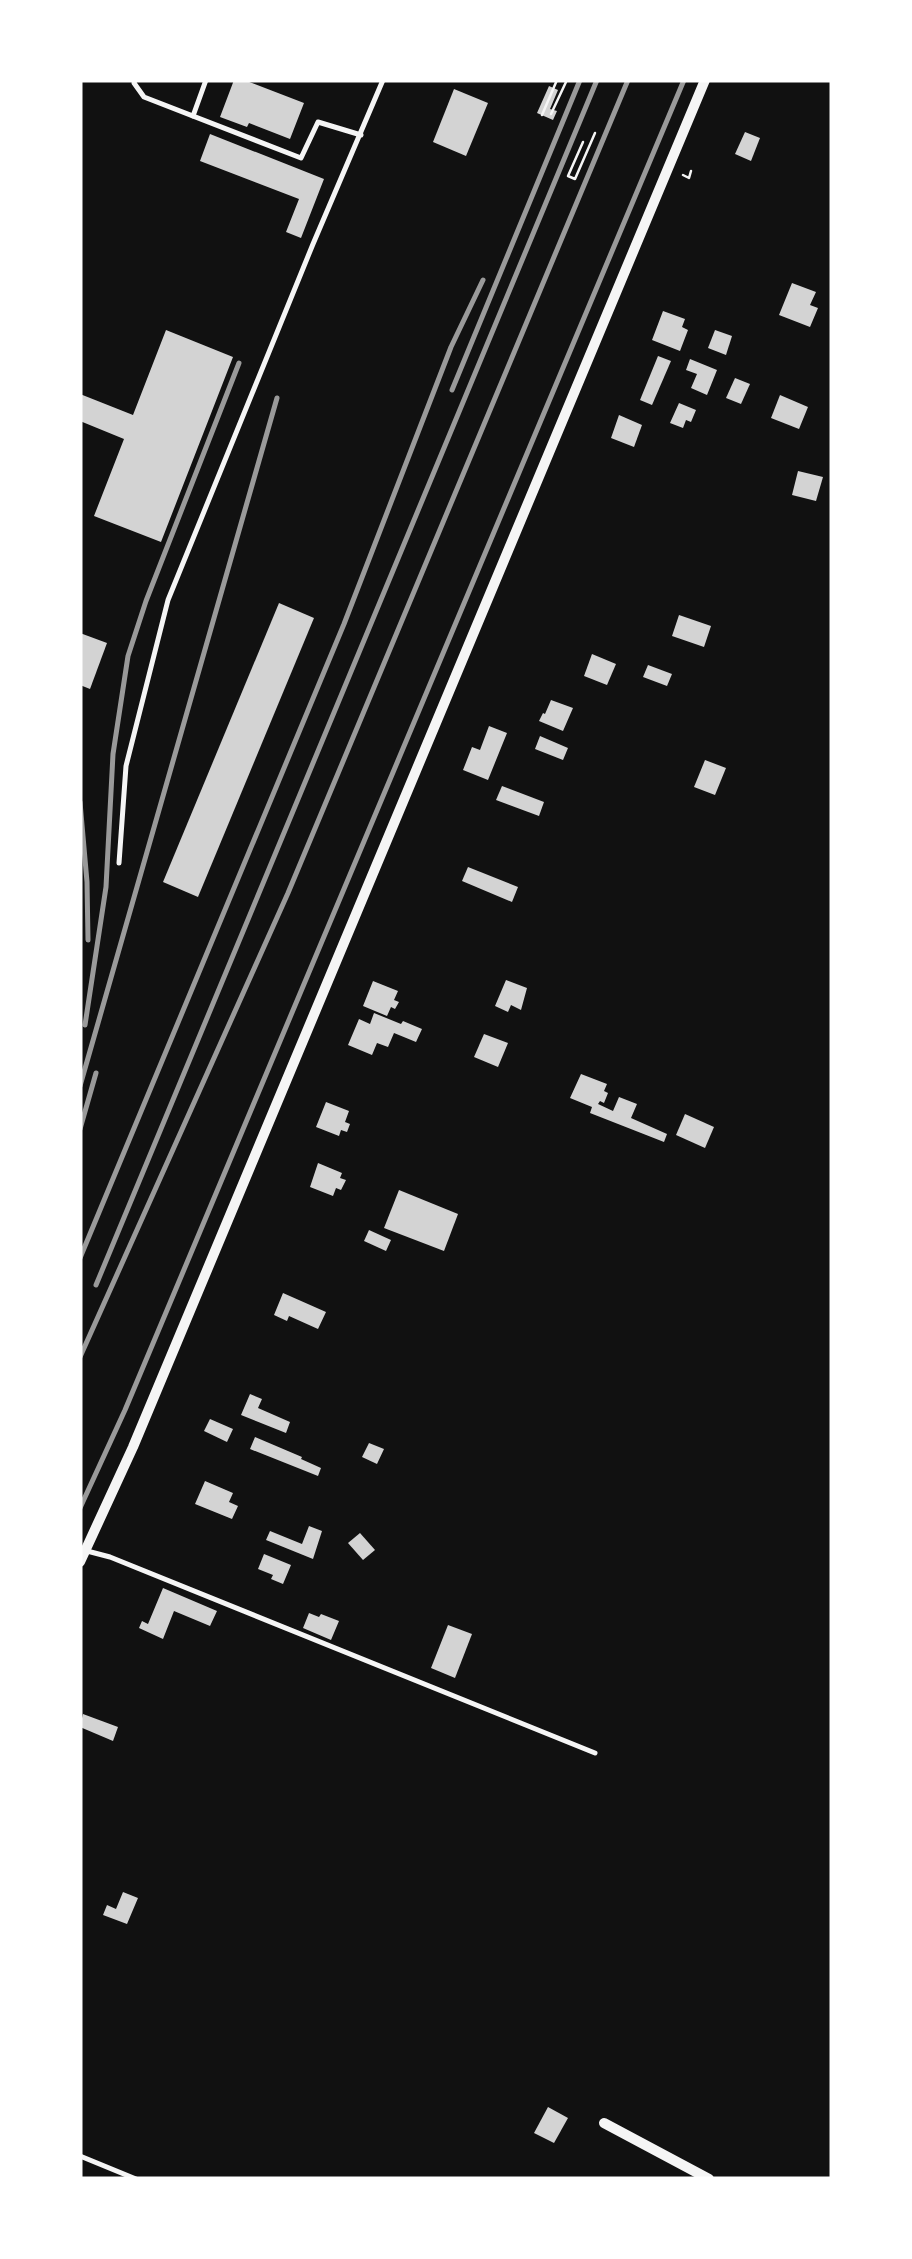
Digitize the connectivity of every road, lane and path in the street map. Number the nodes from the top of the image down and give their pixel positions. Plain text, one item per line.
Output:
1 (135, 80) edge
2 (206, 80) edge
3 (383, 80) edge
4 (557, 80) edge
5 (565, 80) edge
6 (705, 80) edge
7 (551, 114) dead end
8 (542, 115) dead end
9 (193, 116) junction
10 (595, 133) dead end
11 (361, 135) junction
12 (582, 142) dead end
13 (119, 863) dead end
14 (83, 1556) edge
15 (595, 1753) dead end
16 (604, 2123) dead end
17 (80, 2156) edge
18 (136, 2179) edge
19 (709, 2179) edge

1 - 9 lane
2 - 9 lane
3 - 11 lane
4 - 8 path
5 - 7 path
6 - 14 street
9 - 11 lane
10 - 12 path
11 - 13 lane
14 - 15 lane
16 - 19 street
17 - 18 lane

